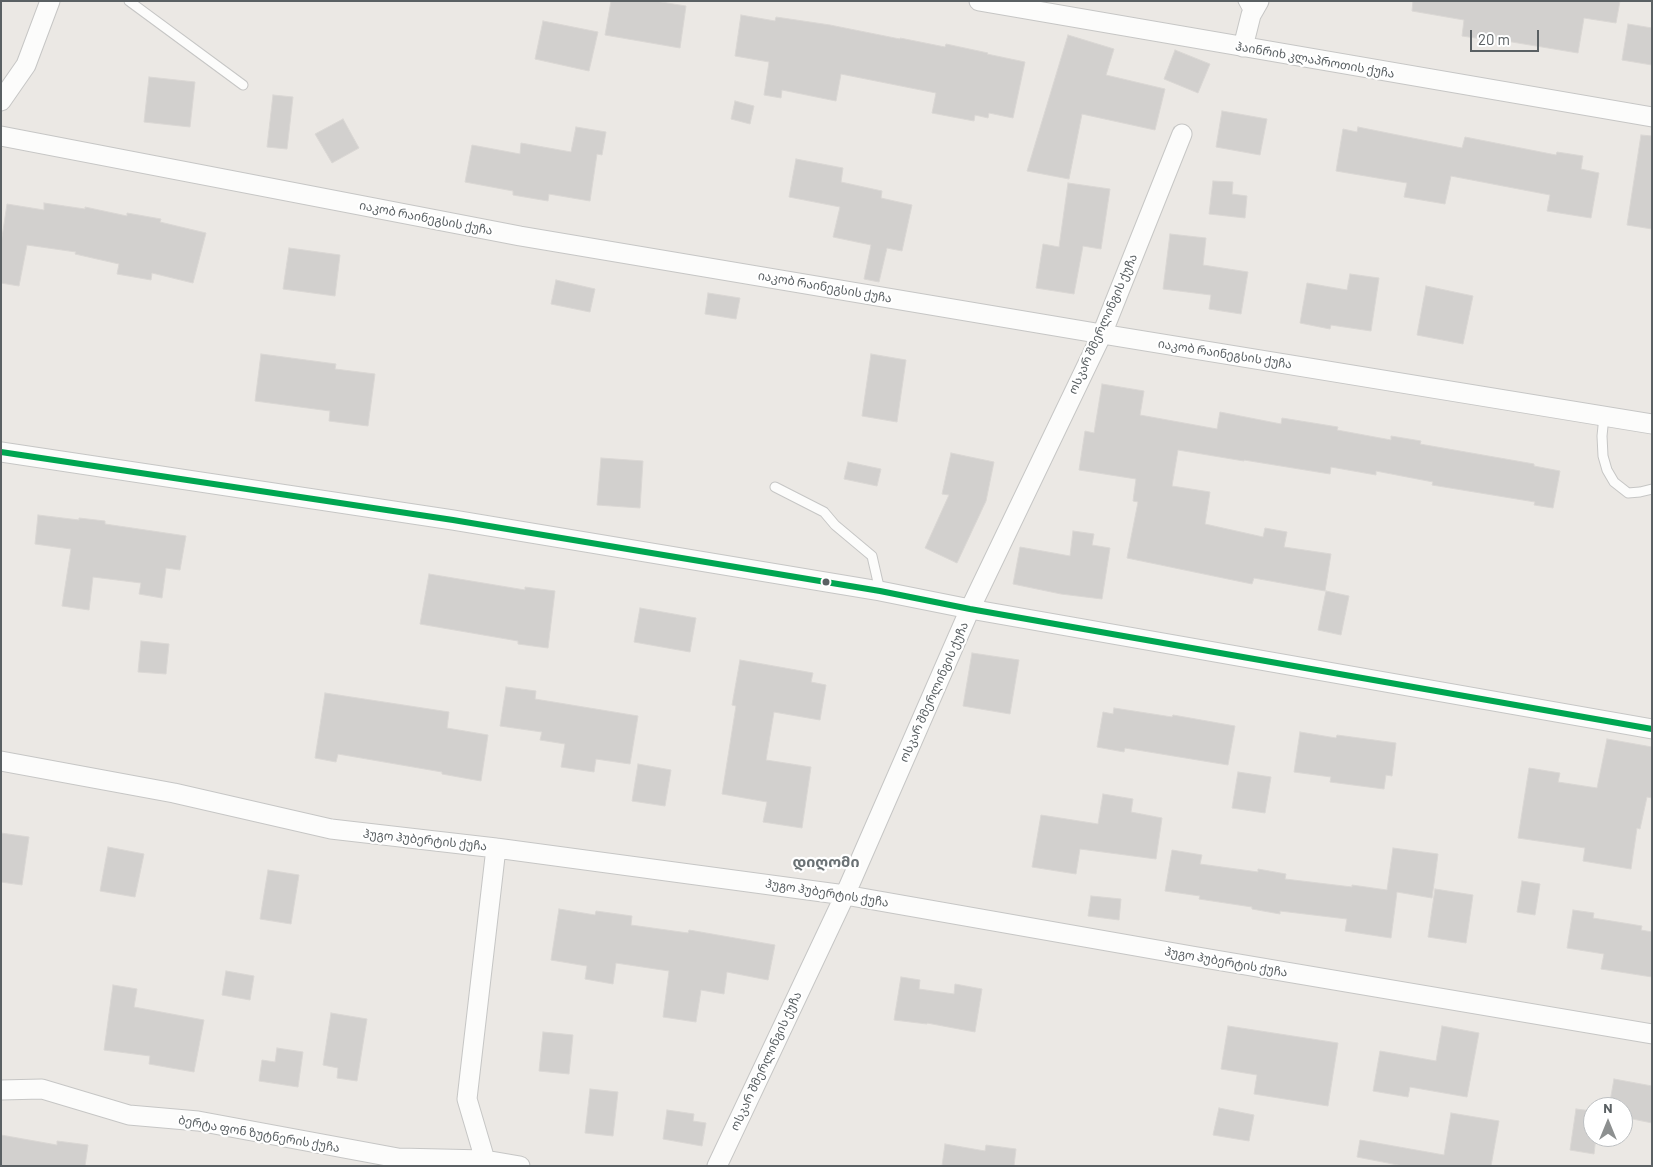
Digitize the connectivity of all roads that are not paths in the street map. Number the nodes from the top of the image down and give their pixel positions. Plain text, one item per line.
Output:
1 (50, 1) edge
2 (129, 1) edge
3 (979, 1) edge
4 (1251, 6) edge
5 (1242, 47) junction
6 (243, 85) dead end
7 (1, 101) edge
8 (1652, 117) edge
9 (1182, 134) dead end
10 (1, 136) edge
11 (1102, 334) junction
12 (1604, 416) junction
13 (1652, 424) edge
14 (1, 452) edge
15 (775, 488) dead end
16 (1652, 489) edge
17 (880, 591) junction
18 (970, 609) junction
19 (1652, 729) edge
20 (1, 761) edge
21 (496, 848) junction
22 (845, 894) junction
23 (1652, 1034) edge
24 (1, 1090) edge
25 (485, 1160) junction
26 (520, 1166) edge
27 (717, 1166) edge

1 - 7 street
2 - 6 lane
3 - 5 street, ჰაინრიხ კლაპროთის ქუჩა
4 - 5 street
5 - 8 street, ჰაინრიხ კლაპროთის ქუჩა
9 - 11 street, ოსკარ შმერლინგის ქუჩა
10 - 11 street, იაკობ რაინეგსის ქუჩა
11 - 12 street, იაკობ რაინეგსის ქუჩა
11 - 18 street, ოსკარ შმერლინგის ქუჩა
12 - 13 street, იაკობ რაინეგსის ქუჩა
12 - 16 lane
14 - 17 street
15 - 17 lane
17 - 18 street
18 - 19 street
18 - 22 street, ოსკარ შმერლინგის ქუჩა
20 - 21 street, ჰუგო ჰუბერტის ქუჩა
21 - 22 street, ჰუგო ჰუბერტის ქუჩა
21 - 25 street
22 - 23 street, ჰუგო ჰუბერტის ქუჩა
22 - 27 street, ოსკარ შმერლინგის ქუჩა
24 - 25 street, ბერტა ფონ ზუტნერის ქუჩა
25 - 26 street, ბერტა ფონ ზუტნერის ქუჩა

